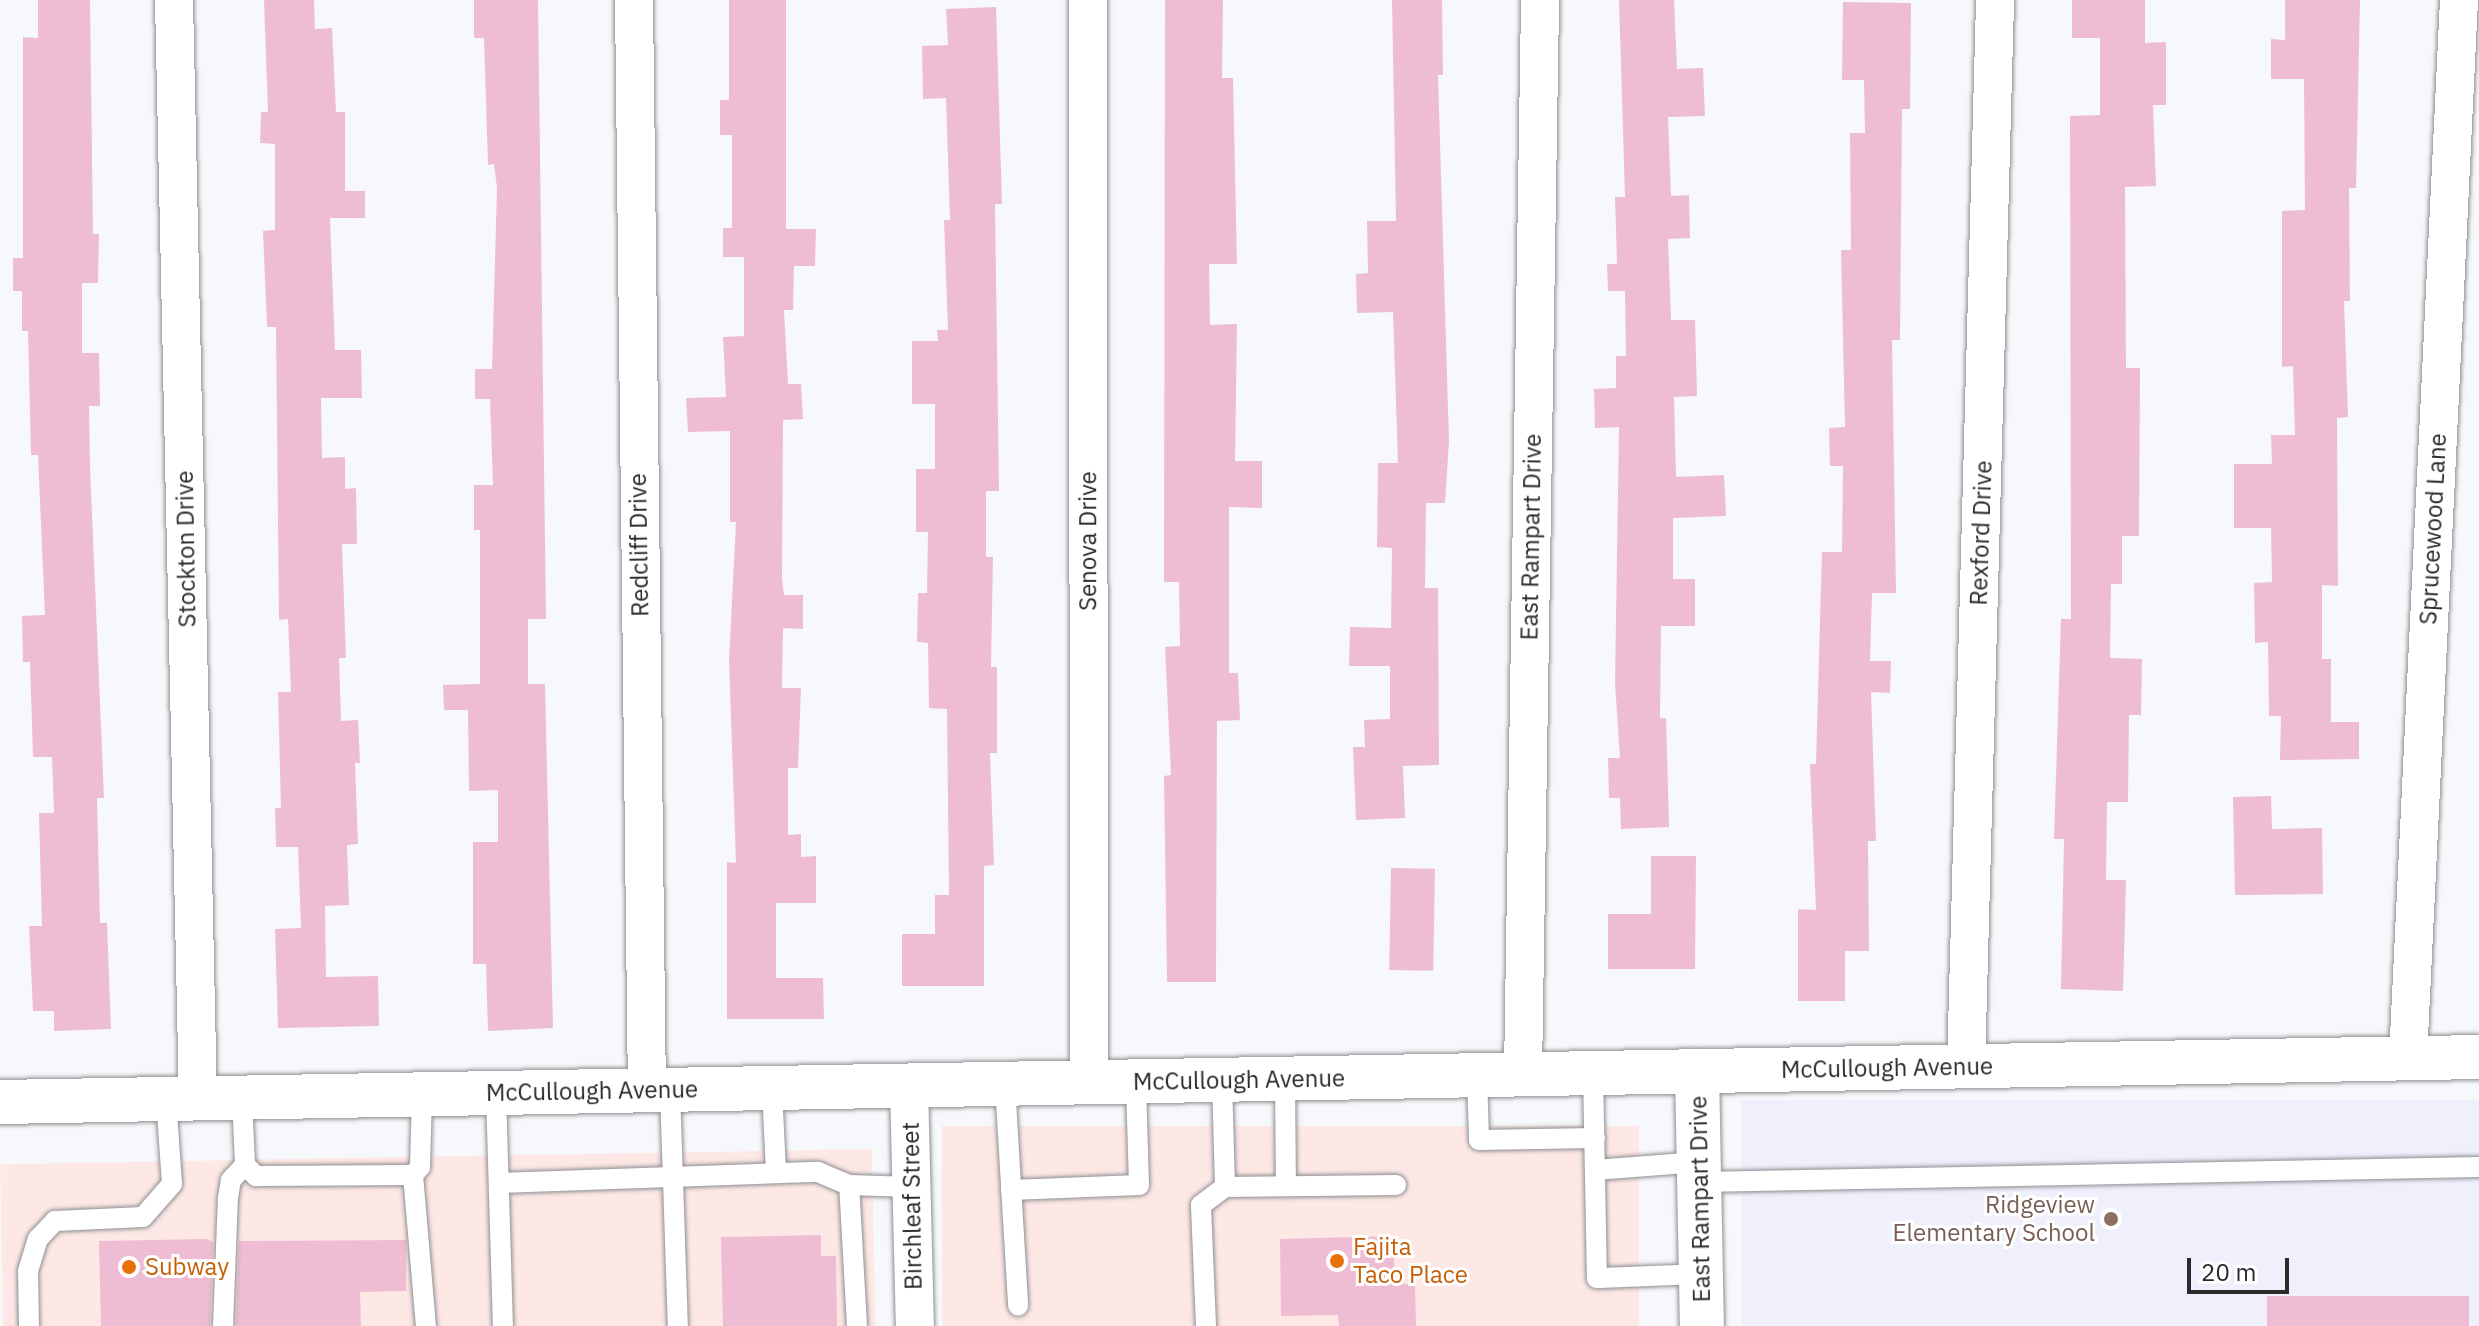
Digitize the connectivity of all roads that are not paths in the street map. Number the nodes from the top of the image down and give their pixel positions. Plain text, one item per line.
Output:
1 (174, 0) edge
2 (634, 0) edge
3 (1088, 0) edge
4 (1540, 0) edge
5 (1995, 0) edge
6 (2459, 0) edge
7 (2479, 1057) edge
8 (2408, 1058) junction
9 (1966, 1067) junction
10 (1697, 1071) junction
11 (1593, 1073) junction
12 (1523, 1074) junction
13 (1477, 1075) junction
14 (1285, 1079) junction
15 (1222, 1080) junction
16 (1089, 1082) junction
17 (1136, 1082) junction
18 (1005, 1084) junction
19 (909, 1086) junction
20 (772, 1088) junction
21 (659, 1090) junction
22 (496, 1093) junction
23 (422, 1095) junction
24 (182, 1098) junction
25 (242, 1098) junction
26 (0, 1102) edge
27 (1595, 1138) junction
28 (245, 1165) junction
29 (2479, 1167) edge
30 (1595, 1170) junction
31 (1699, 1172) junction
32 (776, 1173) junction
33 (413, 1175) junction
34 (674, 1177) junction
35 (499, 1183) junction
36 (849, 1185) junction
37 (1396, 1185) dead end
38 (1286, 1186) junction
39 (912, 1187) junction
40 (1225, 1187) junction
41 (1011, 1190) junction
42 (1701, 1274) junction
43 (1018, 1306) dead end
44 (29, 1326) edge
45 (223, 1326) edge
46 (426, 1326) edge
47 (503, 1326) edge
48 (678, 1326) edge
49 (857, 1326) edge
50 (915, 1326) edge
51 (1206, 1326) edge
52 (1702, 1326) edge

1 - 24 street, Stockton Drive
2 - 21 street, Redcliff Drive
3 - 16 street, Senova Drive
4 - 12 street, East Rampart Drive
5 - 9 street, Rexford Drive
6 - 8 street, Sprucewood Lane
7 - 8 main road, McCullough Avenue
8 - 9 main road, McCullough Avenue
9 - 10 main road, McCullough Avenue
10 - 11 main road, McCullough Avenue
10 - 31 main road, East Rampart Drive
11 - 12 main road, McCullough Avenue
11 - 27 lane
12 - 13 main road, McCullough Avenue
13 - 14 main road, McCullough Avenue
13 - 27 lane
14 - 15 main road, McCullough Avenue
14 - 38 lane
15 - 17 main road, McCullough Avenue
15 - 40 lane
16 - 17 main road, McCullough Avenue
16 - 18 main road, McCullough Avenue
17 - 41 lane
18 - 19 main road, McCullough Avenue
18 - 41 lane
19 - 20 main road, McCullough Avenue
19 - 39 street, Birchleaf Street
20 - 21 main road, McCullough Avenue
20 - 32 lane
21 - 22 main road, McCullough Avenue
21 - 34 lane
22 - 23 main road, McCullough Avenue
22 - 35 lane
23 - 25 main road, McCullough Avenue
23 - 33 lane
24 - 25 main road, McCullough Avenue
24 - 26 main road, McCullough Avenue
24 - 44 lane
25 - 28 lane
27 - 30 lane
28 - 33 lane
28 - 45 lane
29 - 31 lane
30 - 31 lane
30 - 42 lane
31 - 42 main road, East Rampart Drive
32 - 34 lane
32 - 36 lane
33 - 46 lane
34 - 35 lane
34 - 48 lane
35 - 47 lane
36 - 39 lane
36 - 49 lane
37 - 38 lane
38 - 40 lane
39 - 50 street, Birchleaf Street
40 - 51 lane
41 - 43 lane
42 - 52 main road, East Rampart Drive

